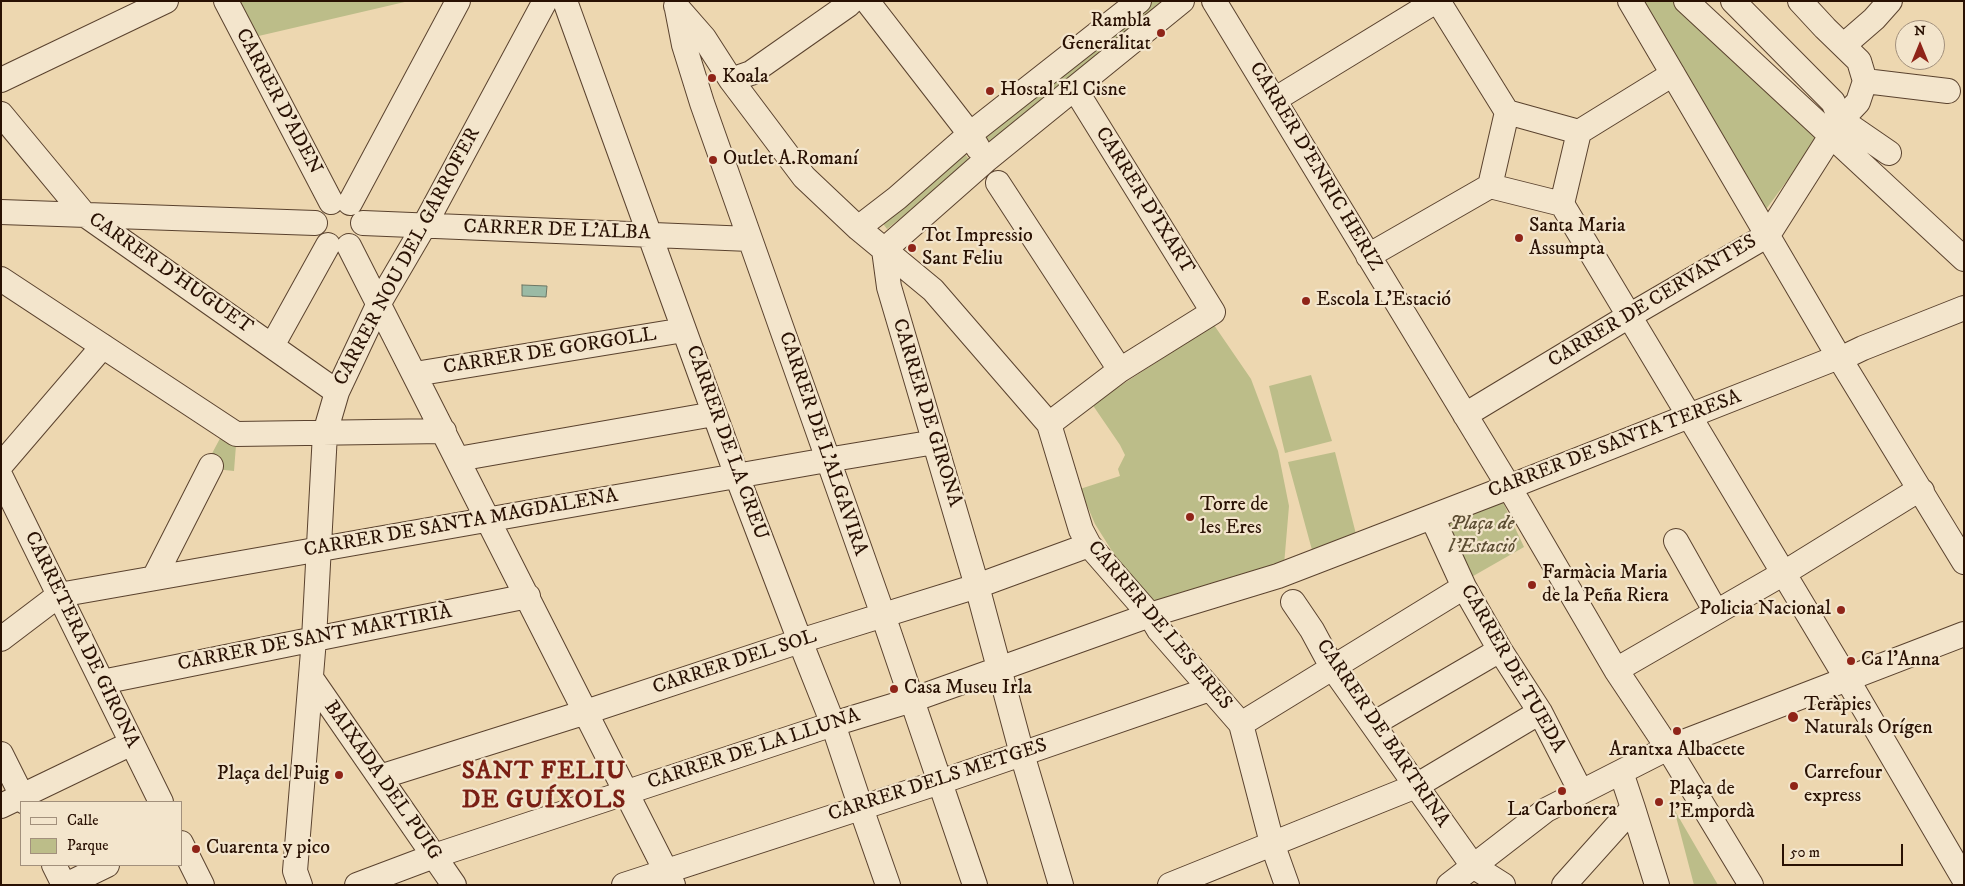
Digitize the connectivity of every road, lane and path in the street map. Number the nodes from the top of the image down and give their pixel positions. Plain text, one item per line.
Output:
1 (166, 1) edge
2 (226, 1) edge
3 (458, 1) edge
4 (544, 1) edge
5 (565, 1) edge
6 (852, 1) edge
7 (867, 1) edge
8 (1139, 1) edge
9 (1182, 1) edge
10 (1214, 1) edge
11 (1437, 1) edge
12 (1630, 1) edge
13 (1686, 1) edge
14 (1733, 1) edge
15 (1800, 1) edge
16 (1890, 1) edge
17 (675, 4) edge
18 (1844, 45) junction
19 (1674, 74) junction
20 (1, 80) edge
21 (731, 80) junction
22 (1865, 81) junction
23 (1075, 89) junction
24 (1948, 92) dead end
25 (1274, 100) junction
26 (1507, 112) junction
27 (1, 114) edge
28 (1835, 128) junction
29 (1579, 132) junction
30 (970, 134) junction
31 (1889, 153) dead end
32 (985, 161) junction
33 (998, 183) dead end
34 (1490, 186) junction
35 (340, 202) junction
36 (1562, 204) junction
37 (1, 212) edge
38 (84, 214) junction
39 (315, 223) junction
40 (363, 223) junction
41 (424, 226) junction
42 (858, 228) junction
43 (650, 235) junction
44 (1768, 235) junction
45 (750, 239) junction
46 (338, 246) junction
47 (884, 250) junction
48 (1368, 256) junction
49 (1964, 259) edge
50 (1, 279) edge
51 (379, 303) junction
52 (1964, 308) edge
53 (1629, 316) junction
54 (684, 330) junction
55 (103, 346) junction
56 (272, 346) junction
57 (1840, 359) junction
58 (1120, 370) junction
59 (415, 374) junction
60 (336, 392) junction
61 (714, 414) junction
62 (1465, 415) junction
63 (1690, 416) junction
64 (1049, 424) junction
65 (444, 431) junction
66 (325, 433) junction
67 (935, 442) junction
68 (458, 459) junction
69 (827, 460) junction
70 (1, 465) edge
71 (211, 466) dead end
72 (737, 476) junction
73 (1, 477) edge
74 (1509, 487) junction
75 (1922, 491) junction
76 (1432, 517) junction
77 (489, 519) junction
78 (1676, 541) dead end
79 (1089, 545) junction
80 (319, 549) junction
81 (1964, 562) edge
82 (1784, 573) junction
83 (154, 578) junction
84 (976, 586) junction
85 (1464, 587) junction
86 (59, 595) junction
87 (528, 596) junction
88 (1293, 602) dead end
89 (1716, 612) junction
90 (1150, 615) junction
91 (883, 616) junction
92 (1964, 634) edge
93 (1, 639) edge
94 (314, 639) junction
95 (800, 641) junction
96 (1500, 650) junction
97 (1332, 667) junction
98 (1000, 668) junction
99 (1616, 670) junction
100 (311, 678) junction
101 (1848, 679) junction
102 (102, 682) junction
103 (1210, 690) junction
104 (912, 700) junction
105 (586, 712) junction
106 (1540, 712) junction
107 (834, 724) junction
108 (1241, 724) junction
109 (1373, 724) junction
110 (132, 743) junction
111 (1668, 748) junction
112 (1, 754) edge
113 (1022, 754) junction
114 (1622, 772) junction
115 (380, 778) junction
116 (940, 782) junction
117 (1416, 786) junction
118 (626, 792) junction
119 (1581, 792) junction
120 (16, 801) edge
121 (161, 801) edge
122 (861, 808) junction
123 (1633, 808) junction
124 (1272, 843) junction
125 (182, 845) edge
126 (434, 856) junction
127 (55, 866) edge
128 (105, 866) edge
129 (1473, 866) junction
130 (1958, 876) edge
131 (670, 878) edge
132 (65, 885) edge
133 (202, 885) edge
134 (300, 885) edge
135 (357, 885) edge
136 (454, 885) edge
137 (624, 885) edge
138 (888, 885) edge
139 (975, 885) edge
140 (1061, 885) edge
141 (1170, 885) edge
142 (1287, 885) edge
143 (1449, 885) edge
144 (1503, 885) edge
145 (1564, 885) edge
146 (1657, 885) edge
147 (1751, 885) edge

1 - 20 street
2 - 35 street, CARRER D'ADEN
3 - 35 street
4 - 41 street, CARRER NOU DEL GARROFER
5 - 43 street, CARRER DE LA CREU
6 - 21 street
7 - 30 street
8 - 30 street
9 - 23 street
10 - 25 street, CARRER D'ENRIC HERIZ
11 - 25 street
11 - 26 street
12 - 19 street
13 - 28 street
14 - 28 street
15 - 18 street
16 - 18 street
17 - 21 street
17 - 45 street, CARRER DE L'ALGAVIRA
18 - 22 street
19 - 29 street
19 - 44 street
21 - 42 street
22 - 24 street
22 - 28 street, CARRER DE CERVANTES
23 - 32 street
23 - 58 street, CARRER D'IXART
25 - 48 street, CARRER D'ENRIC HERIZ
26 - 29 street
26 - 34 street
27 - 38 street, CARRER D'HUGUET
28 - 31 street
28 - 44 street, CARRER DE CERVANTES
28 - 49 street
29 - 36 street
30 - 32 street
30 - 42 street
32 - 47 street
33 - 58 street
34 - 36 street
34 - 48 street
35 - 39 street
35 - 40 street
36 - 53 street
37 - 38 street
38 - 39 street
38 - 56 street, CARRER D'HUGUET
39 - 46 street
40 - 41 street, CARRER DE L'ALBA
40 - 46 street
41 - 43 street, CARRER DE L'ALBA
41 - 51 street, CARRER NOU DEL GARROFER
42 - 47 street
43 - 45 street, CARRER DE L'ALBA
43 - 54 street, CARRER DE LA CREU
44 - 53 street, CARRER DE CERVANTES
44 - 57 street
45 - 69 street, CARRER DE L'ALGAVIRA
46 - 51 street
46 - 56 street
47 - 64 street, CARRER DE LES ERES
47 - 67 street, CARRER DE GIRONA
48 - 62 street, CARRER D'ENRIC HERIZ
50 - 55 street
51 - 59 street
51 - 60 street, CARRER NOU DEL GARROFER
52 - 57 street, CARRER DE SANTA TERESA
53 - 62 street, CARRER DE CERVANTES
53 - 63 street
54 - 59 street, CARRER DE GORGOLL
54 - 61 street, CARRER DE LA CREU
55 - 66 street
55 - 70 street
56 - 60 street, CARRER D'HUGUET
57 - 63 street, CARRER DE SANTA TERESA
57 - 75 street
58 - 64 street
59 - 65 street
60 - 66 street, CARRER NOU DEL GARROFER
61 - 68 street
61 - 72 street, CARRER DE LA CREU
62 - 74 street, CARRER D'ENRIC HERIZ
63 - 74 street, CARRER DE SANTA TERESA
63 - 82 street
64 - 79 street, CARRER DE LES ERES
65 - 66 street
65 - 68 street
66 - 80 street, CARRER NOU DEL GARROFER
67 - 69 street, CARRER DE SANTA MAGDALENA
67 - 84 street, CARRER DE GIRONA
68 - 77 street
69 - 72 street, CARRER DE SANTA MAGDALENA
69 - 91 street, CARRER DE L'ALGAVIRA
71 - 83 street
72 - 77 street, CARRER DE SANTA MAGDALENA
72 - 95 street, CARRER DE LA CREU
73 - 86 street, CARRETERA DE GIRONA
74 - 76 street, CARRER DE SANTA TERESA
74 - 99 street, CARRER D'ENRIC HERIZ
75 - 81 street
75 - 82 street
76 - 85 street, CARRER DE TUEDA
76 - 90 street, CARRER DE SANTA TERESA
77 - 80 street, CARRER DE SANTA MAGDALENA
77 - 87 street
78 - 89 street
79 - 84 street, CARRER DEL SOL
79 - 90 street, CARRER DE LES ERES
80 - 83 street, CARRER DE SANTA MAGDALENA
80 - 94 street, CARRER NOU DEL GARROFER
82 - 89 street
82 - 101 street
83 - 86 street, CARRER DE SANTA MAGDALENA
84 - 91 street, CARRER DEL SOL
84 - 98 street, CARRER DE GIRONA
85 - 96 street, CARRER DE TUEDA
85 - 97 street
86 - 93 street, CARRER DE SANTA MAGDALENA
86 - 102 street, CARRETERA DE GIRONA
87 - 94 street, CARRER DE SANT MARTIRIÀ
87 - 105 street
88 - 97 street, CARRER DE BARTRINA
89 - 99 street
90 - 98 street, CARRER DE LA LLUNA
90 - 103 street, CARRER DE LES ERES
91 - 95 street, CARRER DEL SOL
91 - 104 street, CARRER DE L'ALGAVIRA
92 - 101 street
94 - 100 street, CARRER NOU DEL GARROFER
94 - 102 street, CARRER DE SANT MARTIRIÀ
95 - 105 street, CARRER DEL SOL
95 - 107 street, CARRER DE LA CREU
96 - 106 street, CARRER DE TUEDA
96 - 109 street
97 - 108 street
97 - 109 street, CARRER DE BARTRINA
98 - 104 street, CARRER DE LA LLUNA
98 - 113 street, CARRER DE GIRONA
99 - 111 street, CARRER D'ENRIC HERIZ
100 - 115 street, BAIXADA DEL PUIG
100 - 134 street, CARRER NOU DEL GARROFER
101 - 111 street
101 - 130 street
102 - 110 street, CARRETERA DE GIRONA
103 - 108 street, CARRER DE LES ERES
103 - 113 street, CARRER DELS METGES
104 - 107 street, CARRER DE LA LLUNA
104 - 116 street, CARRER DE L'ALGAVIRA
105 - 115 street, CARRER DEL SOL
105 - 118 street
106 - 117 street
106 - 119 street, CARRER DE TUEDA
107 - 118 street, CARRER DE LA LLUNA
107 - 122 street, CARRER DE LA CREU
108 - 124 street, CARRER DE LES ERES
109 - 117 street, CARRER DE BARTRINA
110 - 120 street
110 - 121 street, CARRETERA DE GIRONA
111 - 114 street
111 - 147 street, CARRER D'ENRIC HERIZ
112 - 120 street
113 - 116 street, CARRER DELS METGES
113 - 140 street, CARRER DE GIRONA
114 - 119 street
114 - 123 street
115 - 126 street, BAIXADA DEL PUIG
116 - 122 street, CARRER DELS METGES
116 - 139 street, CARRER DE L'ALGAVIRA
117 - 124 street
117 - 129 street, CARRER DE BARTRINA
118 - 126 street, CARRER DE LA LLUNA
118 - 131 street
119 - 129 street
122 - 131 street, CARRER DELS METGES
122 - 138 street, CARRER DE LA CREU
123 - 145 street
123 - 146 street
124 - 141 street
124 - 142 street, CARRER DE LES ERES
125 - 133 street
126 - 135 street, CARRER DE LA LLUNA
126 - 136 street, BAIXADA DEL PUIG
127 - 132 street
128 - 132 street
129 - 143 street
129 - 144 street
131 - 137 street, CARRER DELS METGES

